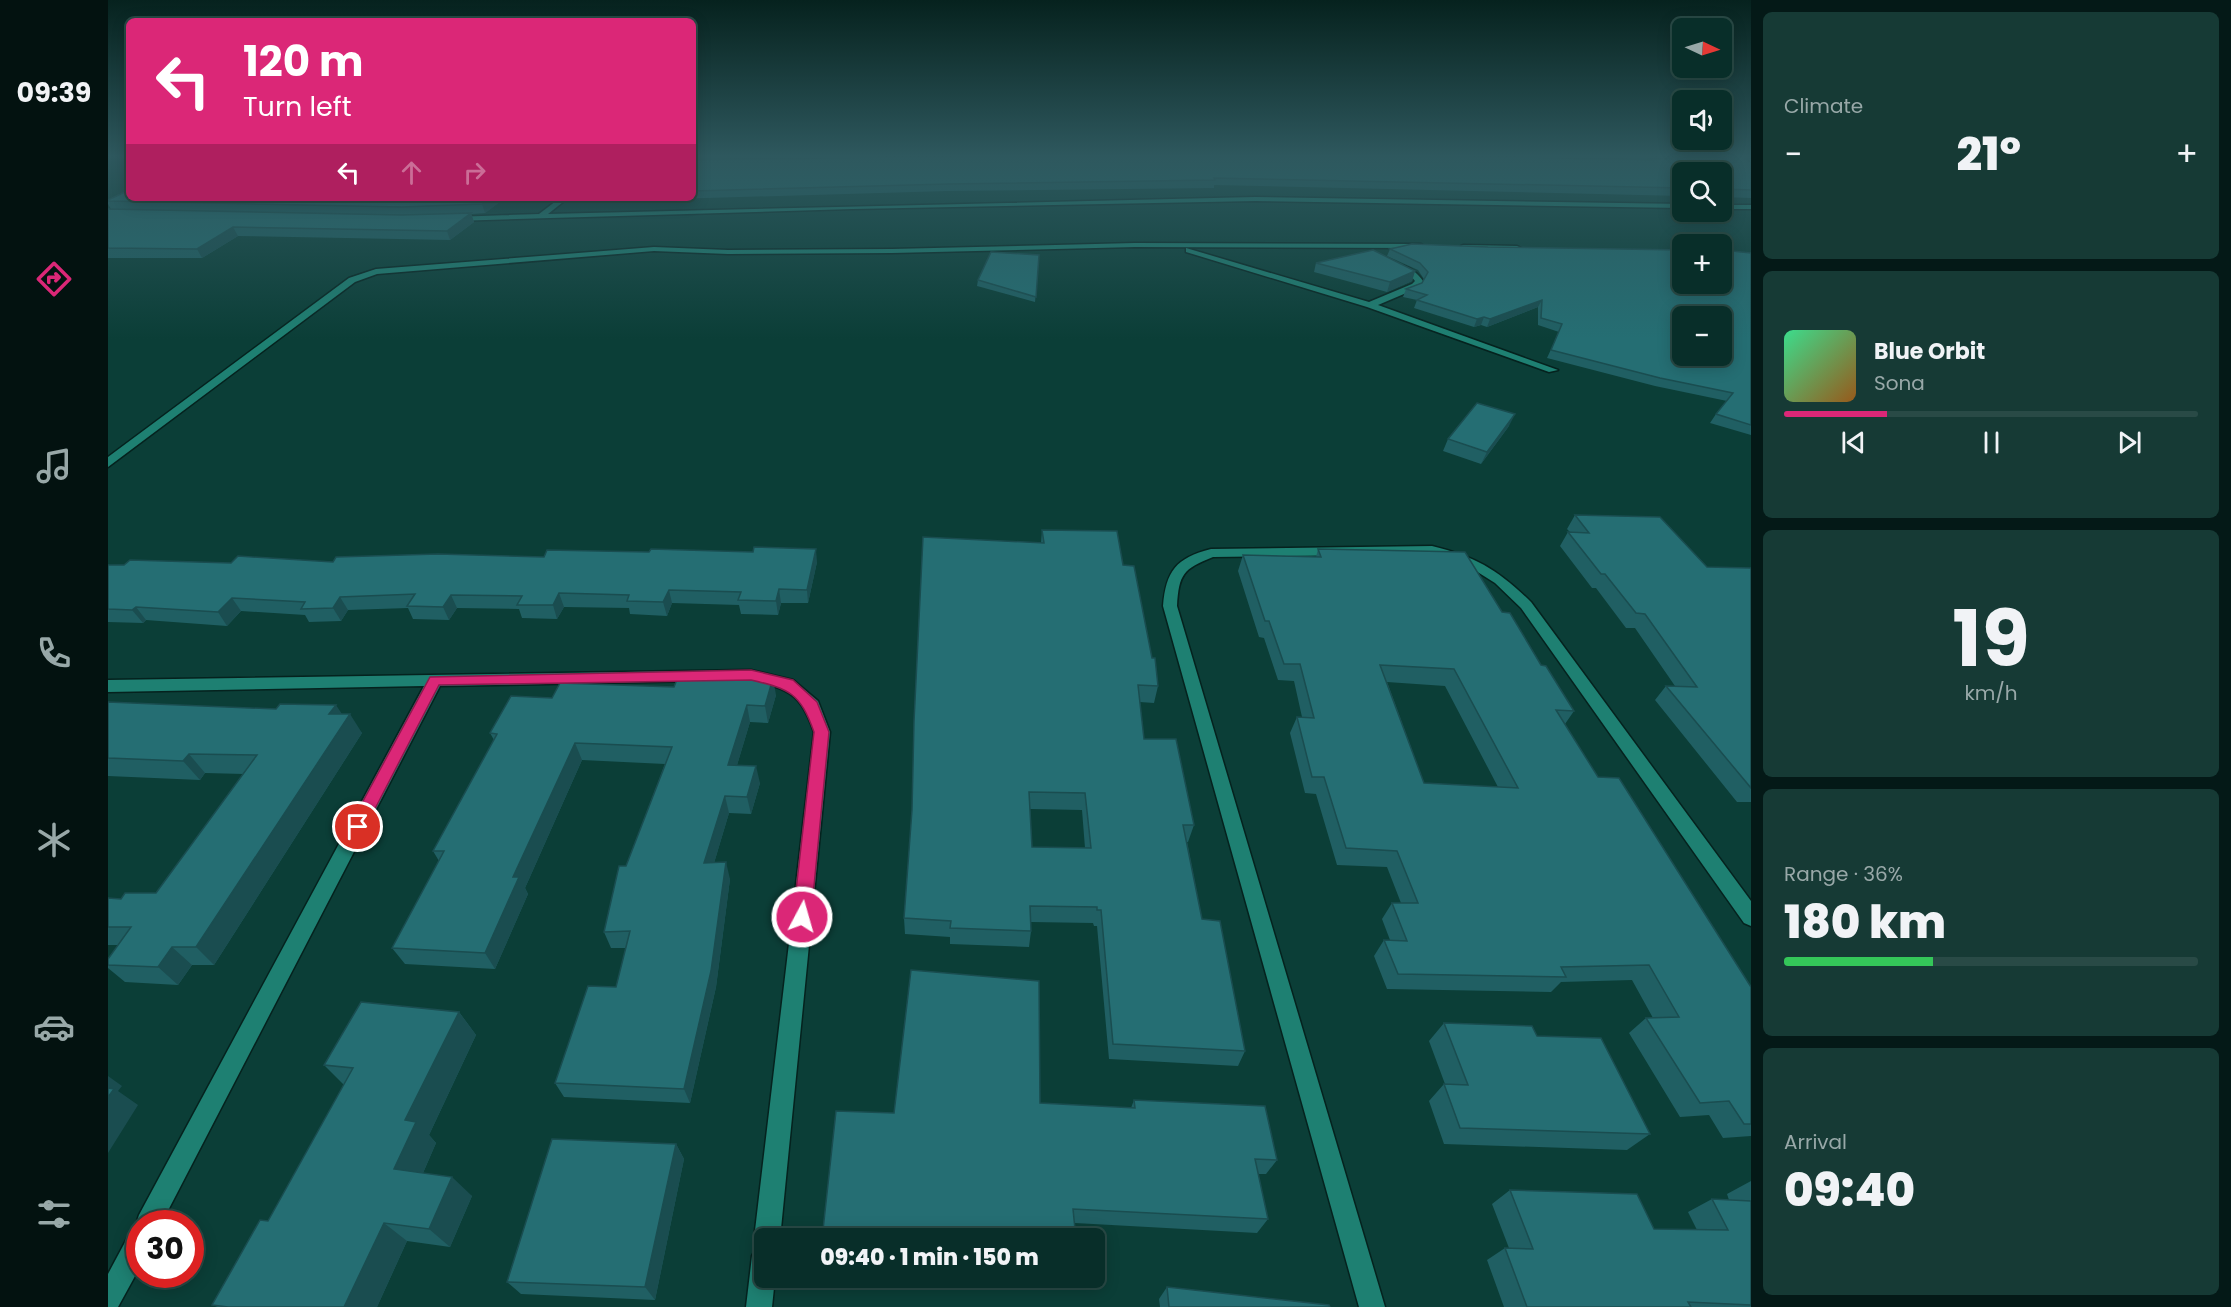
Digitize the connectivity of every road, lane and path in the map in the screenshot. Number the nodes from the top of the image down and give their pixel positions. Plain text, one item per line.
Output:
1 (540, 217) edge
2 (438, 219) edge
3 (1175, 245) junction
4 (1433, 246) edge
5 (1355, 247) junction
6 (1455, 247) edge
7 (1532, 248) edge
8 (1375, 256) edge
9 (1384, 261) edge
10 (1370, 305) junction
11 (1553, 370) dead end
12 (108, 464) edge
13 (435, 680) junction
14 (108, 686) edge
15 (1751, 917) edge
16 (155, 1210) edge
17 (768, 1228) edge
18 (126, 1266) edge
19 (761, 1288) edge
20 (108, 1300) edge
21 (759, 1307) edge
22 (1372, 1307) edge

1 - 2 street
3 - 5 street
3 - 10 street
3 - 12 street
4 - 5 street
5 - 8 street
6 - 7 street
9 - 10 street
10 - 11 street
13 - 14 street
13 - 16 street
13 - 17 street
15 - 22 street
18 - 20 street
19 - 21 street

